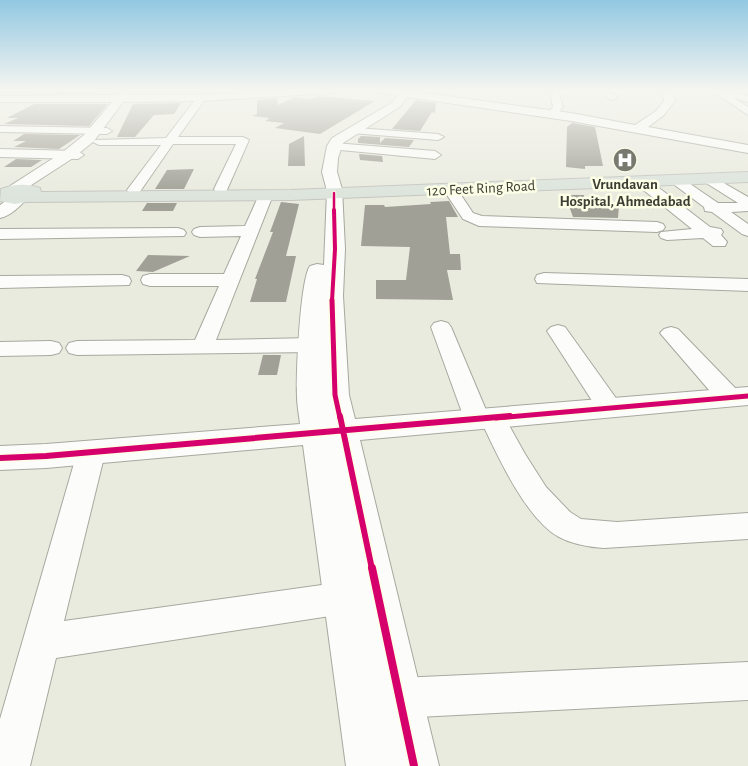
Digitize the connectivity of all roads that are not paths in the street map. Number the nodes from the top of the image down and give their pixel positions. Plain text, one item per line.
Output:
1 (107, 126) edge
2 (181, 126) edge
3 (355, 126) edge
4 (363, 126) edge
5 (633, 126) edge
6 (634, 126) edge
7 (641, 127) junction
8 (0, 129) edge
9 (356, 130) junction
10 (15, 134) dead end
11 (100, 135) junction
12 (438, 137) dead end
13 (170, 140) junction
14 (0, 142) edge
15 (334, 147) junction
16 (748, 148) edge
17 (0, 153) edge
18 (73, 155) junction
19 (435, 155) dead end
20 (748, 172) edge
21 (748, 177) edge
22 (708, 178) junction
23 (675, 180) junction
24 (640, 181) junction
25 (221, 189) junction
26 (450, 189) junction
27 (134, 190) junction
28 (326, 191) junction
29 (266, 195) junction
30 (12, 196) edge
31 (748, 205) edge
32 (716, 208) junction
33 (680, 210) junction
34 (614, 226) junction
35 (748, 230) edge
36 (249, 231) junction
37 (200, 232) dead end
38 (178, 233) dead end
39 (0, 234) edge
40 (713, 238) junction
41 (625, 244) dead end
42 (150, 280) dead end
43 (230, 280) junction
44 (544, 280) dead end
45 (122, 281) dead end
46 (0, 282) edge
47 (748, 285) edge
48 (441, 327) dead end
49 (558, 331) dead end
50 (670, 333) dead end
51 (312, 345) junction
52 (203, 346) junction
53 (51, 348) dead end
54 (77, 348) dead end
55 (0, 349) edge
56 (739, 397) edge
57 (609, 407) junction
58 (484, 418) junction
59 (330, 433) junction
60 (91, 453) junction
61 (0, 458) edge
62 (748, 526) edge
63 (344, 598) junction
64 (42, 642) junction
65 (748, 681) edge
66 (399, 698) junction
67 (8, 766) edge
68 (371, 766) edge
69 (414, 766) edge

1 - 11 street
2 - 13 street
3 - 28 street
4 - 9 street
5 - 7 street
6 - 7 street
7 - 16 street
8 - 11 street
9 - 12 street
9 - 15 street
10 - 14 street
11 - 13 street
11 - 18 street
13 - 25 street
13 - 27 street
15 - 19 street
15 - 28 street
17 - 18 street
18 - 30 street
20 - 28 main road, 120 Feet Ring Road
21 - 22 main road, 120 Feet Ring Road
22 - 23 main road, 120 Feet Ring Road
22 - 31 street
23 - 24 main road, 120 Feet Ring Road
23 - 32 street
24 - 26 main road, 120 Feet Ring Road
24 - 33 street
25 - 27 main road, 120 Feet Ring Road
25 - 28 main road, 120 Feet Ring Road
26 - 28 main road, 120 Feet Ring Road
26 - 34 street
27 - 30 main road, 120 Feet Ring Road
28 - 29 main road, 120 Feet Ring Road
28 - 51 street
28 - 59 street
29 - 30 main road, 120 Feet Ring Road
29 - 36 street
31 - 32 street
32 - 33 street
32 - 35 street
33 - 40 street
34 - 40 street
34 - 41 street
35 - 40 street
36 - 37 street
36 - 43 street
38 - 39 street
42 - 43 street
43 - 52 street
44 - 47 street
45 - 46 street
48 - 58 street
49 - 57 street
50 - 56 street
51 - 52 street
51 - 59 street
52 - 54 street
53 - 55 street
56 - 57 street
57 - 58 street
58 - 59 street
58 - 62 street
59 - 60 street
59 - 63 street
59 - 66 street
60 - 61 street
60 - 64 street
63 - 64 street
63 - 68 street
64 - 67 street
65 - 66 street
66 - 69 street

